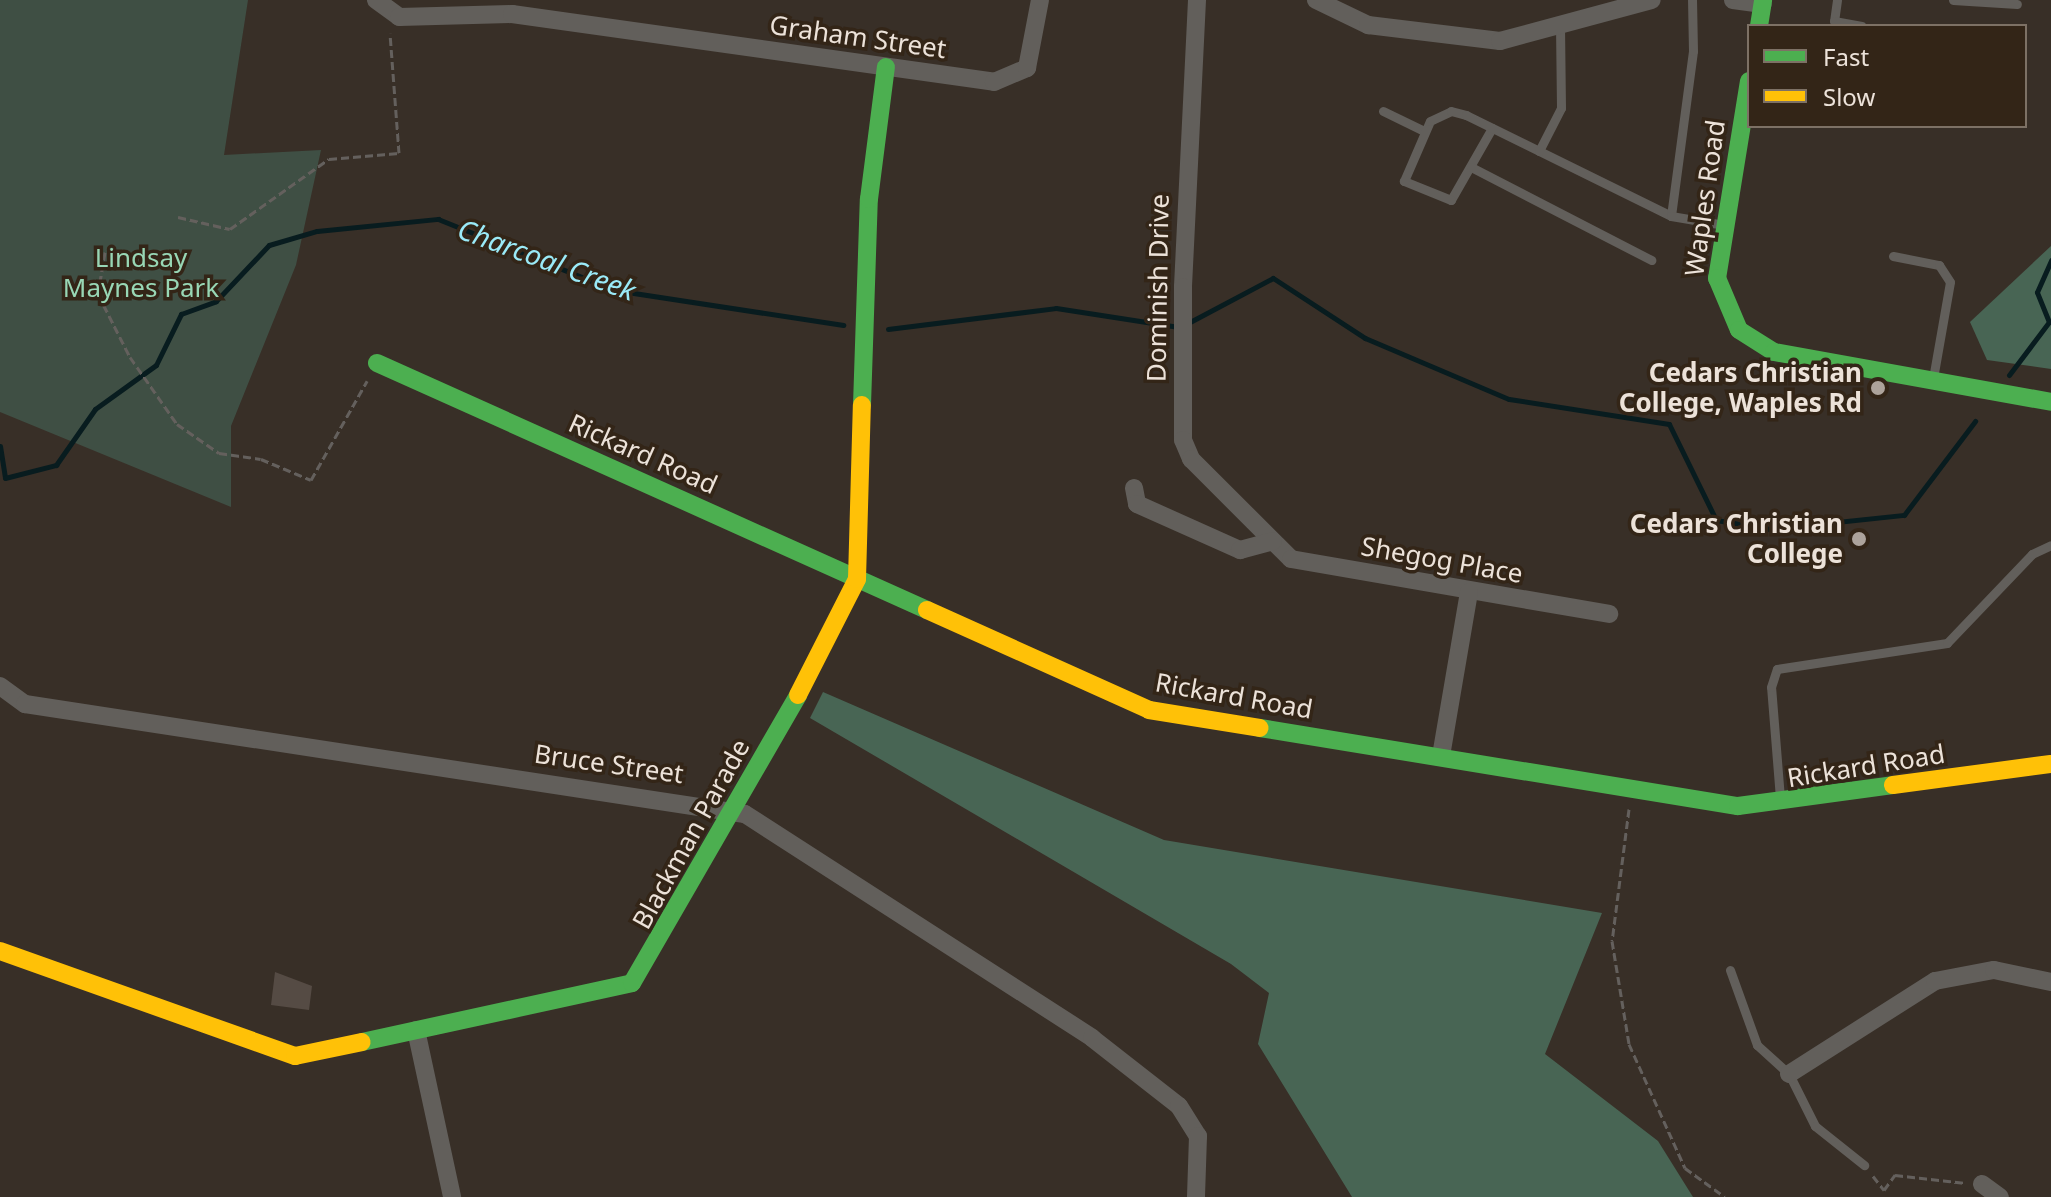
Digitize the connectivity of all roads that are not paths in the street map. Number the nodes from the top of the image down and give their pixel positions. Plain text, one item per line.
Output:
1 (1040, 0) edge
2 (1197, 0) edge
3 (1316, 0) edge
4 (1649, 0) edge
5 (1692, 0) edge
6 (1733, 0) edge
7 (1837, 0) edge
8 (1953, 0) edge
9 (1763, 2) edge
10 (2017, 4) dead end
11 (382, 7) edge
12 (1759, 24) edge
13 (1834, 24) edge
14 (1560, 30) junction
15 (886, 67) junction
16 (1747, 93) edge
17 (1383, 111) dead end
18 (1492, 128) junction
19 (1424, 131) junction
20 (1539, 151) junction
21 (1471, 167) junction
22 (1671, 216) junction
23 (1724, 225) junction
24 (1893, 256) dead end
25 (1651, 260) dead end
26 (377, 363) road end
27 (1932, 381) junction
28 (2051, 402) edge
29 (1134, 488) dead end
30 (1273, 541) junction
31 (2051, 545) edge
32 (857, 579) junction
33 (1469, 592) junction
34 (1609, 614) dead end
35 (0, 686) edge
36 (1441, 756) junction
37 (2051, 764) edge
38 (1779, 805) junction
39 (733, 810) junction
40 (0, 951) edge
41 (1730, 970) dead end
42 (2051, 982) edge
43 (416, 1030) junction
44 (1789, 1074) junction
45 (1864, 1165) road end
46 (1982, 1184) road end
47 (452, 1197) edge
48 (1196, 1197) edge
49 (2000, 1197) edge

1 - 15 street, Graham Street
2 - 30 street, Dominish Drive
3 - 14 street
4 - 14 street
5 - 22 lane
6 - 9 street
7 - 13 lane
8 - 10 lane
9 - 12 street
11 - 15 street, Graham Street
14 - 20 lane
15 - 32 street, Blackman Parade
16 - 23 street, Waples Road
17 - 19 lane
18 - 19 lane
18 - 20 lane
18 - 21 lane
19 - 21 lane
20 - 22 lane
21 - 25 lane
22 - 23 lane
23 - 27 street, Waples Road
24 - 27 lane
26 - 32 street, Rickard Road
27 - 28 street, Waples Road
29 - 30 street
30 - 33 street, Shegog Place
31 - 38 lane
32 - 36 street, Rickard Road
32 - 39 street, Blackman Parade
33 - 34 street, Shegog Place
33 - 36 street
35 - 39 street, Bruce Street
36 - 38 street, Rickard Road
37 - 38 street, Rickard Road
39 - 43 street, Blackman Parade
39 - 48 street, Bruce Street
40 - 43 street, Blackman Parade
41 - 44 lane
42 - 44 street
43 - 47 street
44 - 45 lane
46 - 49 street

